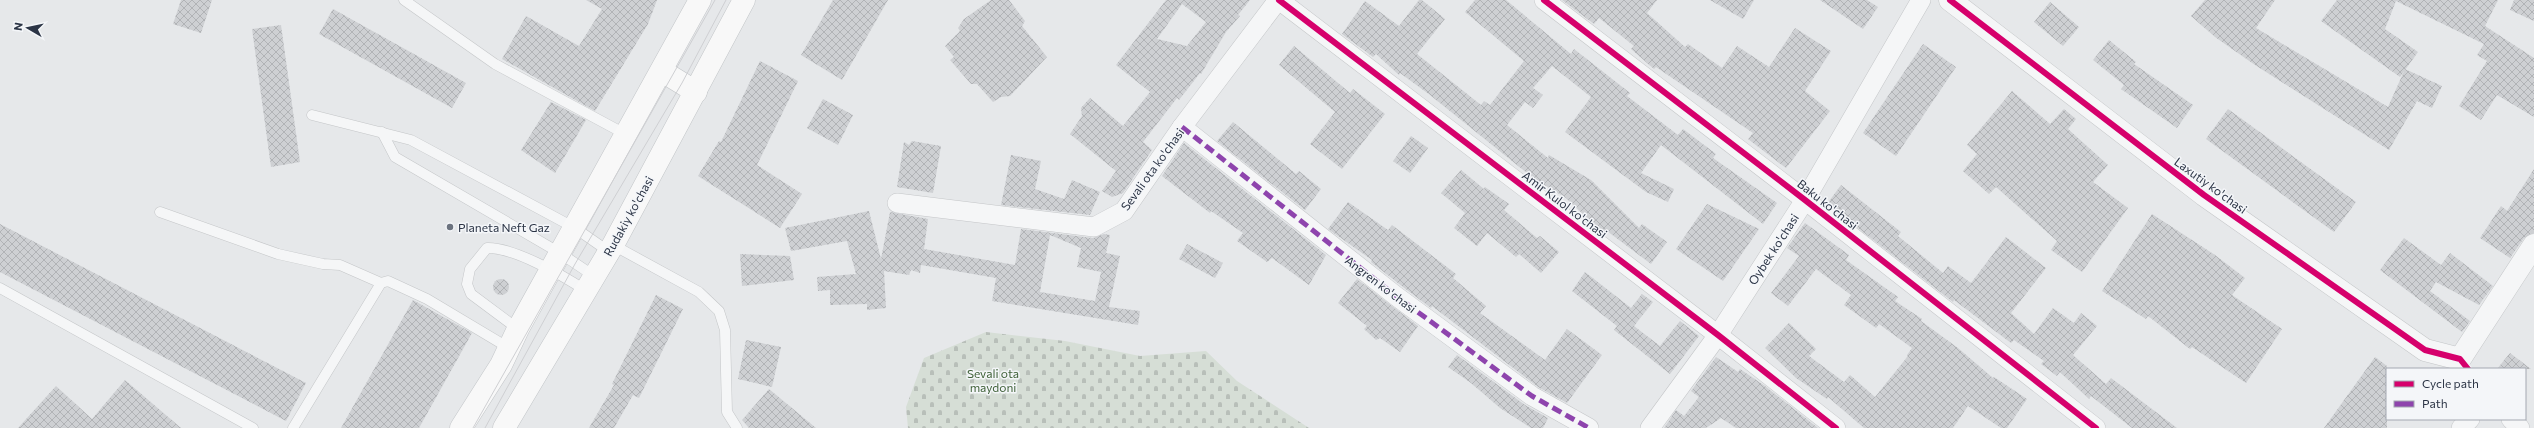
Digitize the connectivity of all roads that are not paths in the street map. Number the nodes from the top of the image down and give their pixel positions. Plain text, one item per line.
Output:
1 (404, 0) edge
2 (700, 0) edge
3 (744, 0) edge
4 (1278, 0) edge
5 (1544, 0) edge
6 (1921, 0) edge
7 (1950, 0) edge
8 (662, 71) junction
9 (696, 92) junction
10 (312, 115) dead end
11 (1182, 127) junction
12 (382, 132) junction
13 (627, 135) junction
14 (1805, 200) junction
15 (897, 203) dead end
16 (160, 212) dead end
17 (575, 228) junction
18 (2534, 245) edge
19 (611, 248) junction
20 (555, 262) junction
21 (382, 283) junction
22 (589, 283) junction
23 (0, 288) edge
24 (1718, 335) junction
25 (514, 339) junction
26 (2464, 364) edge
27 (2469, 420) edge
28 (2512, 420) edge
29 (253, 428) edge
30 (293, 428) edge
31 (461, 428) edge
32 (504, 428) edge
33 (737, 428) edge
34 (1589, 428) edge
35 (1650, 428) edge
36 (1836, 428) edge
37 (2096, 428) edge
38 (2461, 428) edge
39 (2520, 428) edge

1 - 13 lane
2 - 8 main road
3 - 9 main road, Rudakiy ko'chasi
4 - 11 street, Sevali ota ko'chasi
4 - 24 street, Amir Kulol ko'chasi
5 - 14 street, Baku ko'chasi
6 - 14 street, Oybek ko'chasi
7 - 26 street, Laxutiy ko'chasi
8 - 9 main road
8 - 13 main road
9 - 19 main road, Rudakiy ko'chasi
10 - 12 lane
11 - 15 street, Sevali ota ko'chasi
11 - 34 street, Angren ko'chasi
12 - 17 lane
12 - 20 lane
13 - 17 main road
14 - 24 street, Oybek ko'chasi
14 - 37 street, Baku ko'chasi
16 - 21 lane
17 - 19 lane
17 - 20 main road
18 - 26 street
19 - 22 main road, Rudakiy ko'chasi
19 - 33 lane
20 - 22 lane
20 - 22 lane
20 - 25 main road
20 - 25 lane
21 - 25 lane
21 - 30 lane
22 - 32 main road, Rudakiy ko'chasi
23 - 29 lane
24 - 35 street, Oybek ko'chasi
24 - 36 street, Amir Kulol ko'chasi
25 - 31 main road
27 - 38 street
28 - 39 street

